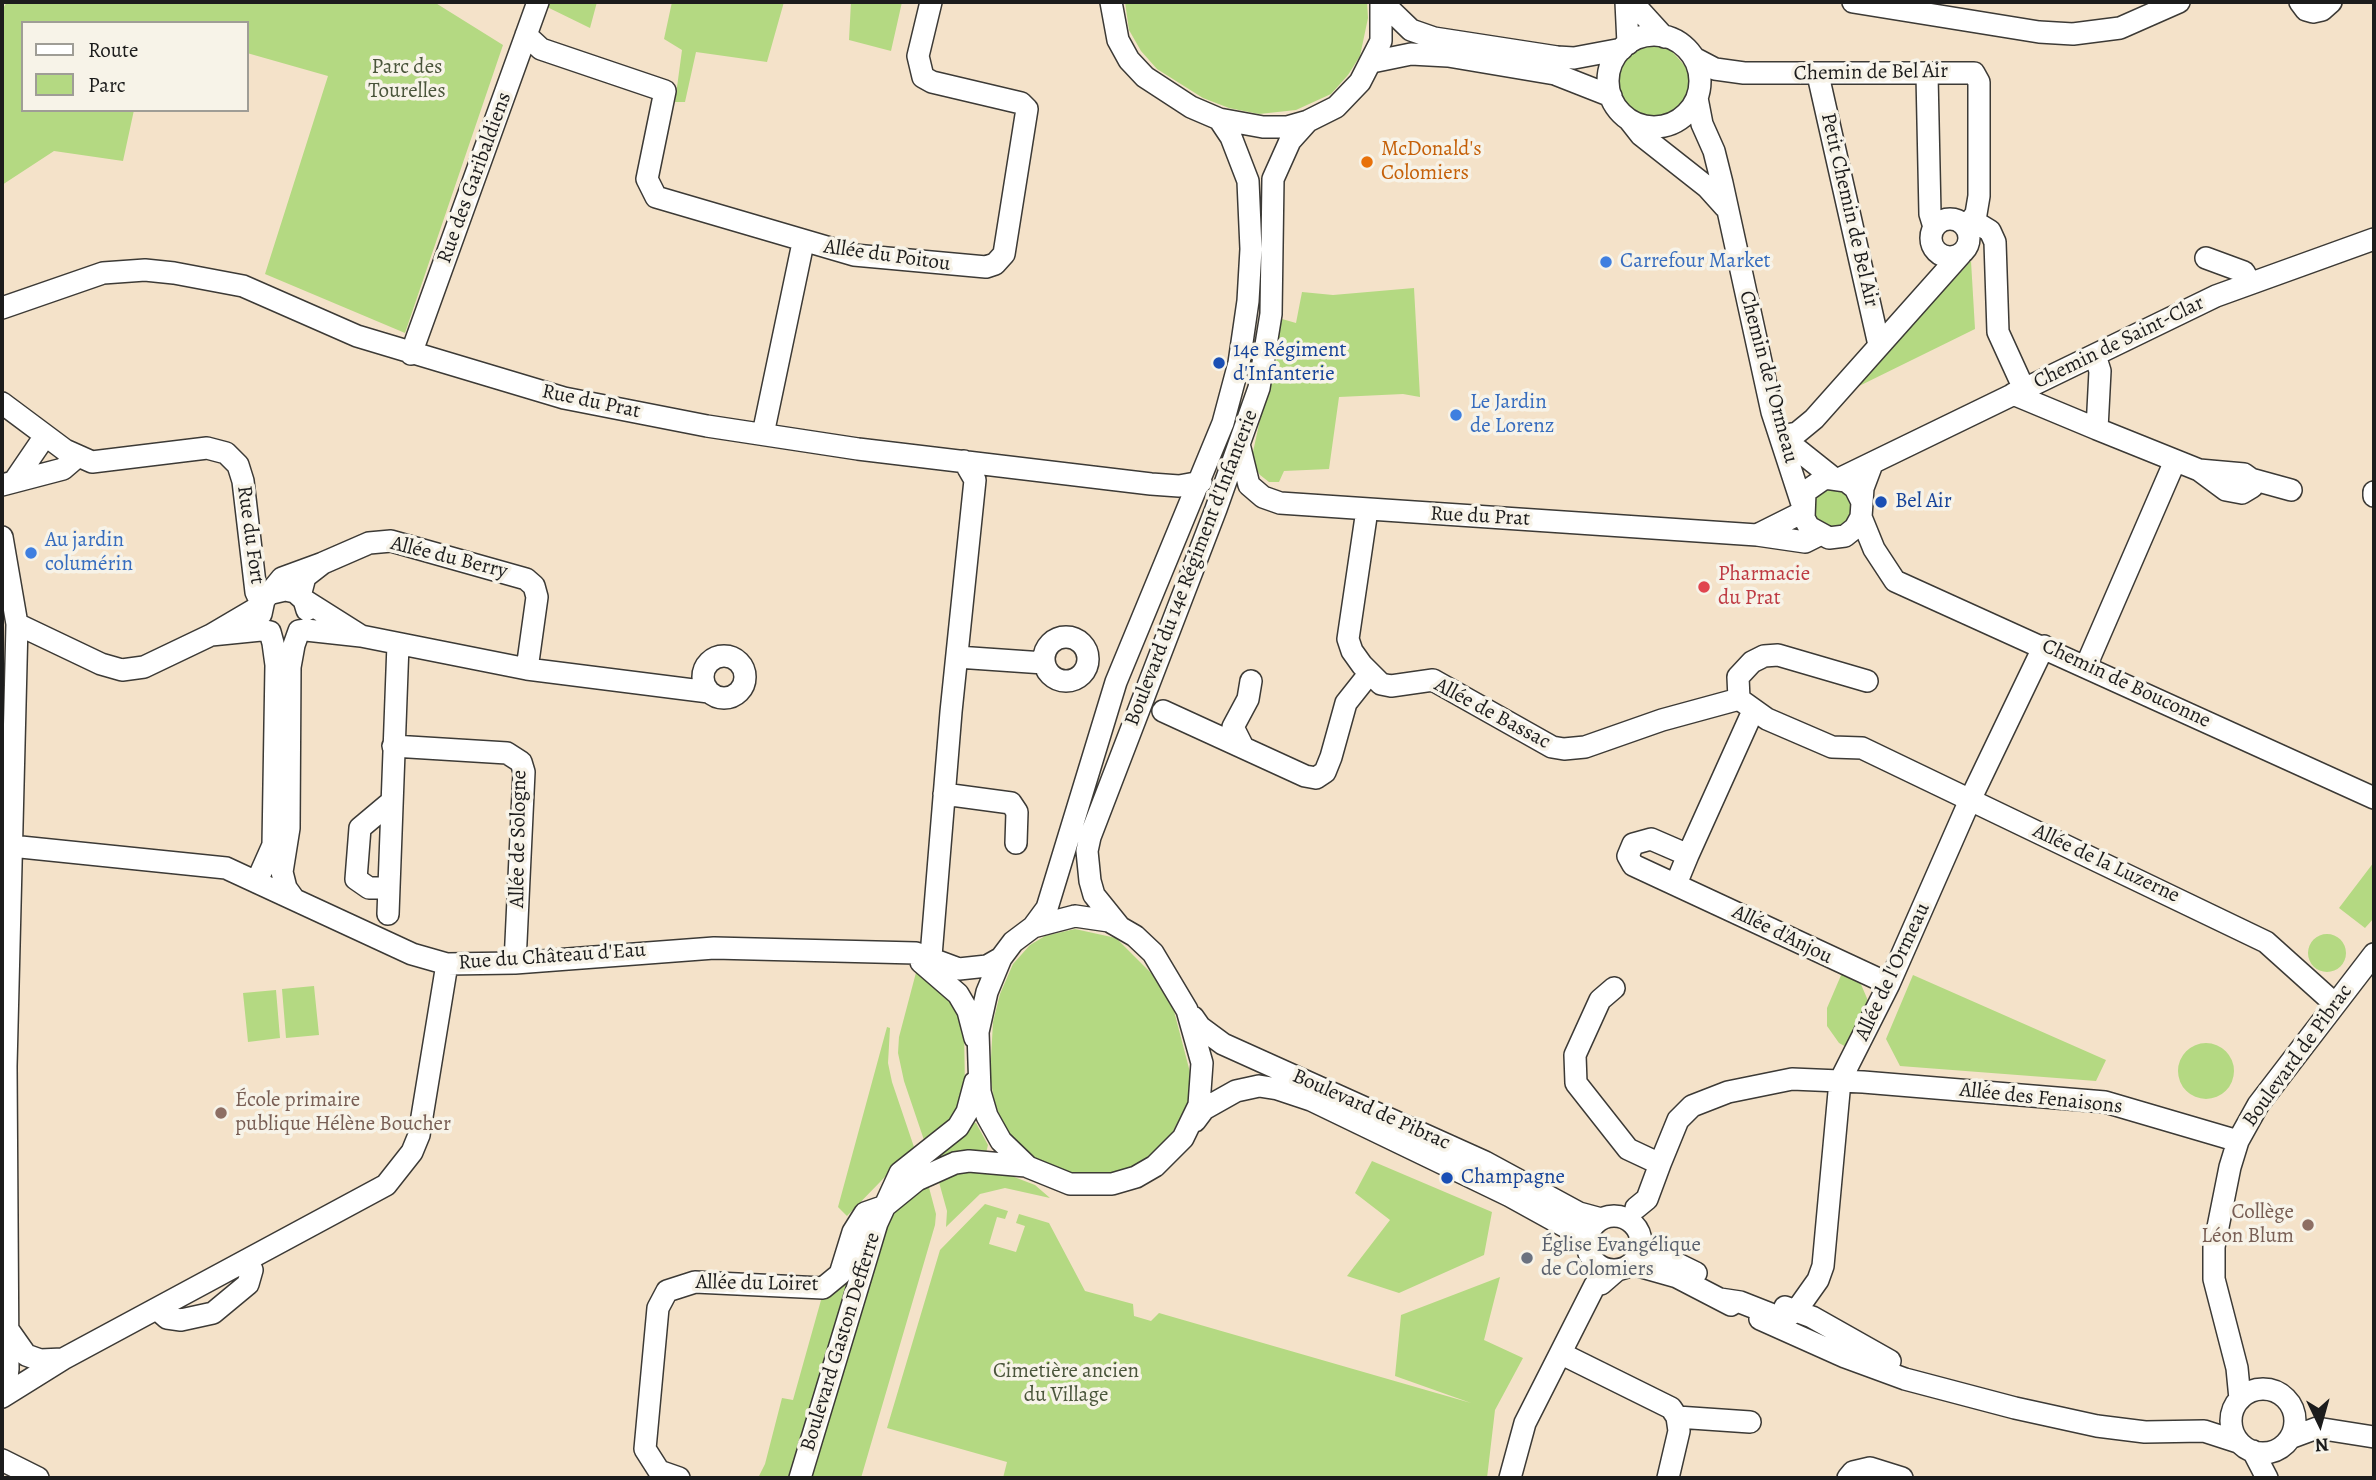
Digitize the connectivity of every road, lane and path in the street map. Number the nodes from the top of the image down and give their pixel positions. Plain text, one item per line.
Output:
1 (538, 2) edge
2 (931, 2) edge
3 (1098, 2) edge
4 (1382, 2) edge
5 (1626, 2) edge
6 (1632, 2) edge
7 (1853, 2) edge
8 (2179, 2) edge
9 (2300, 2) edge
10 (2331, 2) edge
11 (1112, 11) edge
12 (526, 36) junction
13 (1664, 37) junction
14 (1625, 47) junction
15 (1694, 58) junction
16 (1372, 62) junction
17 (1744, 73) junction
18 (1818, 75) junction
19 (1927, 75) junction
20 (1698, 95) junction
21 (1611, 96) junction
22 (1219, 119) junction
23 (1629, 120) junction
24 (1308, 121) junction
25 (1726, 209) junction
26 (1969, 223) junction
27 (1934, 227) junction
28 (2374, 239) edge
29 (803, 243) junction
30 (1934, 249) junction
31 (1961, 254) junction
32 (2206, 258) dead end
33 (2250, 283) junction
34 (1931, 288) junction
35 (2, 307) edge
36 (1879, 345) junction
37 (411, 354) junction
38 (2095, 355) junction
39 (2019, 391) junction
40 (2, 403) edge
41 (2097, 429) junction
42 (762, 434) junction
43 (45, 436) junction
44 (1781, 436) junction
45 (1240, 446) junction
46 (77, 457) junction
47 (964, 461) junction
48 (2175, 461) junction
49 (1872, 464) junction
50 (1837, 478) junction
51 (8, 482) edge
52 (1201, 482) junction
53 (2291, 490) dead end
54 (1803, 508) junction
55 (1367, 510) junction
56 (1862, 510) junction
57 (1756, 535) junction
58 (2, 537) edge
59 (1824, 537) junction
60 (323, 563) junction
61 (1883, 565) junction
62 (302, 598) junction
63 (267, 599) junction
64 (17, 624) junction
65 (299, 631) junction
66 (270, 632) junction
67 (211, 635) junction
68 (361, 636) junction
69 (398, 644) junction
70 (2044, 646) junction
71 (957, 657) junction
72 (1044, 663) junction
73 (2086, 666) junction
74 (527, 669) junction
75 (1085, 670) junction
76 (1369, 674) junction
77 (1251, 681) dead end
78 (1867, 681) dead end
79 (1116, 682) junction
80 (709, 692) dead end
81 (1746, 705) junction
82 (1163, 711) dead end
83 (393, 746) junction
84 (1243, 747) junction
85 (944, 794) junction
86 (2374, 798) edge
87 (1970, 800) junction
88 (391, 802) junction
89 (1016, 843) dead end
90 (11, 846) junction
91 (1688, 855) junction
92 (257, 881) junction
93 (1676, 884) junction
94 (388, 888) junction
95 (294, 899) junction
96 (387, 914) dead end
97 (1119, 926) junction
98 (1033, 927) junction
99 (904, 952) junction
100 (2374, 954) edge
101 (931, 956) junction
102 (1001, 958) junction
103 (515, 963) junction
104 (447, 964) junction
105 (1889, 984) junction
106 (1614, 988) dead end
107 (2336, 1004) junction
108 (1187, 1010) junction
109 (977, 1046) junction
110 (977, 1069) junction
111 (1840, 1081) junction
112 (1189, 1129) junction
113 (2238, 1141) junction
114 (4, 1145) edge
115 (1660, 1164) junction
116 (1028, 1167) junction
117 (1642, 1203) dead end
118 (884, 1206) junction
119 (1601, 1219) junction
120 (1589, 1250) junction
121 (1629, 1260) junction
122 (248, 1261) junction
123 (1595, 1285) junction
124 (1720, 1299) junction
125 (158, 1310) junction
126 (1796, 1311) junction
127 (6, 1327) junction
128 (1562, 1353) junction
129 (7, 1354) junction
130 (63, 1359) junction
131 (2237, 1368) junction
132 (42, 1372) junction
133 (1935, 1385) junction
134 (2262, 1390) junction
135 (4, 1395) edge
136 (2236, 1406) junction
137 (2291, 1408) junction
138 (1677, 1417) junction
139 (1750, 1422) dead end
140 (2317, 1427) junction
141 (2204, 1431) junction
142 (2374, 1437) edge
143 (2284, 1443) junction
144 (2245, 1447) junction
145 (2, 1460) edge
146 (38, 1478) edge
147 (679, 1478) edge
148 (800, 1478) edge
149 (1510, 1478) edge
150 (1668, 1478) edge
151 (1848, 1478) edge
152 (1902, 1478) edge
153 (2269, 1478) edge

1 - 12 street, Rue des Garibaldiens
2 - 29 street, Allée du Poitou
3 - 11 street
4 - 14 street
4 - 16 street
5 - 14 street
6 - 13 street
7 - 8 street
9 - 10 street
11 - 22 street
12 - 29 street, Allée du Poitou
12 - 37 street, Rue des Garibaldiens
13 - 14 street
13 - 15 street
14 - 21 street
15 - 17 street, Chemin de Bel Air
15 - 20 street
16 - 21 street
16 - 24 street
17 - 18 street, Chemin de Bel Air
17 - 20 street, Chemin de Bel Air
18 - 19 street, Chemin de Bel Air
18 - 36 street, Petit Chemin de Bel Air
19 - 26 street, Chemin de Bel Air
19 - 27 street
20 - 23 street
20 - 25 street, Chemin de l'Ormeau
21 - 23 street
22 - 24 street
22 - 52 street, Boulevard du 14e Régiment d'Infanterie
23 - 25 street, Chemin de l'Ormeau
24 - 45 street, Boulevard du 14e Régiment d'Infanterie
25 - 44 street, Chemin de l'Ormeau
26 - 27 street
26 - 31 street, Chemin de Bel Air
26 - 39 street
27 - 30 street
28 - 33 street, Chemin de Saint-Clar
29 - 42 street
30 - 31 street
30 - 34 street
31 - 34 street
32 - 33 street
33 - 38 street, Chemin de Saint-Clar
34 - 36 street
35 - 37 street, Rue du Prat
36 - 44 street
37 - 42 street, Rue du Prat
38 - 39 street, Chemin de Saint-Clar
38 - 41 street
39 - 41 street
39 - 49 street, Chemin de Saint-Clar
40 - 43 street, Rue du Fort
41 - 48 street
42 - 47 street, Rue du Prat
43 - 46 street, Rue du Fort
43 - 51 street
44 - 50 street
44 - 54 street, Chemin de l'Ormeau
45 - 55 street, Rue du Prat
45 - 97 street, Boulevard du 14e Régiment d'Infanterie
46 - 51 street
46 - 63 street, Rue du Fort
47 - 52 street, Rue du Prat
47 - 71 street
48 - 53 street
48 - 73 street
49 - 50 street, Chemin de Saint-Clar
49 - 56 street
50 - 54 street
50 - 56 street
52 - 79 street, Boulevard du 14e Régiment d'Infanterie
54 - 57 street
54 - 59 street
55 - 57 street, Rue du Prat
55 - 76 street
56 - 59 street
56 - 61 street, Chemin de Bouconne
57 - 59 street, Rue du Prat
58 - 64 street
59 - 61 street, Chemin de Bouconne
60 - 62 street, Allée du Berry
60 - 63 street, Allée du Berry
60 - 74 street, Allée du Berry
61 - 70 street, Chemin de Bouconne
62 - 63 street
62 - 65 street
62 - 68 street
63 - 66 street
63 - 67 street, Allée du Berry
64 - 67 street
64 - 90 street
65 - 66 street
65 - 68 street
65 - 95 street
66 - 67 street
66 - 92 street
68 - 69 street
69 - 74 street
69 - 83 street
70 - 73 street, Chemin de Bouconne
70 - 87 street, Allée de l'Ormeau
71 - 72 street
71 - 85 street
72 - 75 street
72 - 75 street
73 - 86 street, Chemin de Bouconne
74 - 80 street
75 - 79 street
76 - 81 street, Allée de Bassac
76 - 84 street
77 - 84 street
78 - 81 street
79 - 98 street, Boulevard du 14e Régiment d'Infanterie
81 - 87 street, Allée de la Luzerne
81 - 91 street
82 - 84 street
83 - 88 street
83 - 103 street, Allée de Sologne
85 - 89 street
85 - 101 street
87 - 105 street, Allée de l'Ormeau
87 - 107 street, Allée de la Luzerne
88 - 94 street
88 - 94 street
90 - 92 street, Rue du Château d'Eau
90 - 114 street
91 - 93 street
91 - 93 street, Allée d'Anjou
92 - 95 street, Rue du Château d'Eau
93 - 105 street, Allée d'Anjou
94 - 96 street
95 - 104 street, Rue du Château d'Eau
97 - 98 street
97 - 108 street
98 - 102 street
99 - 101 street, Rue du Château d'Eau
99 - 103 street, Rue du Château d'Eau
99 - 109 street, Rue du Château d'Eau
100 - 107 street, Boulevard de Pibrac
101 - 102 street, Rue du Château d'Eau
102 - 109 street
103 - 104 street, Rue du Château d'Eau
104 - 122 street
105 - 111 street, Allée de l'Ormeau
106 - 115 street
107 - 113 street, Boulevard de Pibrac
108 - 112 street
108 - 119 street, Boulevard de Pibrac
109 - 110 street
110 - 116 street
110 - 118 street, Boulevard Gaston Defferre
111 - 113 street, Allée des Fenaisons
111 - 115 street
111 - 126 street, Allée de l'Ormeau
112 - 116 street
112 - 120 street, Boulevard de Pibrac
113 - 131 street, Boulevard de Pibrac
114 - 127 street
115 - 117 street
116 - 118 street, Boulevard Gaston Defferre
118 - 147 street, Allée du Loiret
118 - 148 street, Boulevard Gaston Defferre
119 - 120 street
119 - 121 street
120 - 121 street
120 - 123 street
121 - 123 street
121 - 124 street
121 - 126 street
122 - 125 street
122 - 125 street
123 - 128 street
124 - 126 street
124 - 133 street
125 - 130 street
126 - 133 street
127 - 129 street
127 - 130 street
128 - 138 street
128 - 149 street
129 - 132 street
129 - 135 street
130 - 132 street
131 - 134 street
131 - 136 street, Boulevard de Pibrac
132 - 135 street
133 - 141 street
134 - 136 street
134 - 137 street
136 - 141 street
136 - 144 street
137 - 140 street
137 - 143 street
138 - 139 street
138 - 150 street
140 - 142 street
140 - 143 street
141 - 144 street
143 - 144 street
143 - 153 street
144 - 153 street
145 - 146 street
151 - 152 street

